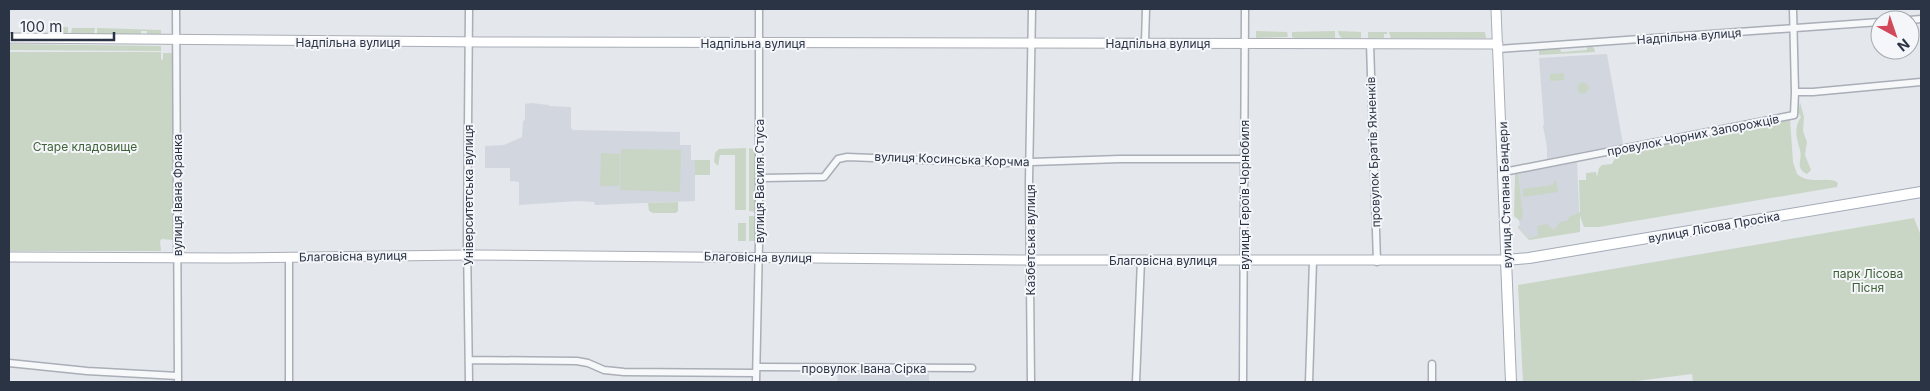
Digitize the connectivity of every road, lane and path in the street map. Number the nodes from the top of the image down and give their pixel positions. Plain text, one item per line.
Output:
1 (176, 9) edge
2 (468, 9) edge
3 (759, 9) edge
4 (1032, 9) edge
5 (1146, 9) edge
6 (1245, 9) edge
7 (1496, 9) edge
8 (1792, 9) edge
9 (1870, 23) edge
10 (1793, 28) junction
11 (9, 38) edge
12 (176, 40) junction
13 (468, 42) junction
14 (1145, 42) junction
15 (1245, 42) junction
16 (760, 43) junction
17 (1031, 43) junction
18 (1370, 43) junction
19 (1498, 46) junction
20 (1921, 82) edge
21 (1795, 92) junction
22 (1244, 159) junction
23 (1030, 162) junction
24 (1504, 172) junction
25 (760, 178) junction
26 (1921, 192) edge
27 (468, 254) junction
28 (9, 257) edge
29 (177, 257) junction
30 (289, 257) junction
31 (759, 257) junction
32 (1030, 260) junction
33 (1141, 260) junction
34 (1243, 260) junction
35 (1506, 260) junction
36 (1313, 261) junction
37 (1376, 262) junction
38 (469, 360) junction
39 (9, 363) edge
40 (1432, 364) dead end
41 (972, 368) dead end
42 (756, 370) junction
43 (178, 379) edge
44 (289, 382) edge
45 (469, 382) edge
46 (756, 382) edge
47 (1030, 382) edge
48 (1136, 382) edge
49 (1243, 382) edge
50 (1309, 382) edge
51 (1432, 382) edge
52 (1511, 382) edge

1 - 12 street, вулиця Івана Франка
2 - 13 street, Університетська вулиця
3 - 16 street, вулиця Василя Стуса
4 - 17 street, Казбетська вулиця
5 - 14 street
6 - 15 street, вулиця Героїв Чорнобиля
7 - 19 main road, вулиця Степана Бандери
8 - 10 street
9 - 10 street, Надпільна вулиця
10 - 19 street, Надпільна вулиця
10 - 21 street
11 - 12 main road, Надпільна вулиця
12 - 13 main road, Надпільна вулиця
12 - 29 street, вулиця Івана Франка
13 - 16 main road, Надпільна вулиця
13 - 27 street, Університетська вулиця
14 - 15 main road, Надпільна вулиця
14 - 17 main road, Надпільна вулиця
15 - 18 main road, Надпільна вулиця
15 - 22 street, вулиця Героїв Чорнобиля
16 - 17 main road, Надпільна вулиця
16 - 25 street, вулиця Василя Стуса
17 - 23 street, Казбетська вулиця
18 - 19 main road, Надпільна вулиця
18 - 37 street, провулок Братів Яхненків
19 - 24 main road, вулиця Степана Бандери
20 - 21 street
21 - 24 street, провулок Чорних Запорожців
22 - 23 street, вулиця Косинська Корчма
22 - 34 street, вулиця Героїв Чорнобиля
23 - 25 street, вулиця Косинська Корчма
23 - 32 street, Казбетська вулиця
24 - 35 main road, вулиця Степана Бандери
25 - 31 street, вулиця Василя Стуса
26 - 35 main road, вулиця Лісова Просіка
27 - 30 main road, Благовісна вулиця
27 - 31 main road, Благовісна вулиця
27 - 38 street, Університетська вулиця
28 - 29 main road, Благовісна вулиця
29 - 30 main road, Благовісна вулиця
29 - 43 street, вулиця Івана Франка
30 - 44 street
31 - 32 main road, Благовісна вулиця
31 - 42 street, вулиця Василя Стуса
32 - 33 main road, Благовісна вулиця
32 - 47 street, Казбетська вулиця
33 - 34 main road, Благовісна вулиця
33 - 48 street
34 - 36 main road, Благовісна вулиця
34 - 49 street, вулиця Героїв Чорнобиля
35 - 37 main road, Благовісна вулиця
35 - 52 main road, вулиця Степана Бандери
36 - 37 main road, Благовісна вулиця
36 - 50 street
38 - 42 street, провулок Івана Сірка
38 - 45 street, Університетська вулиця
39 - 43 street
40 - 51 street
41 - 42 street, провулок Івана Сірка
42 - 46 street, вулиця Василя Стуса

